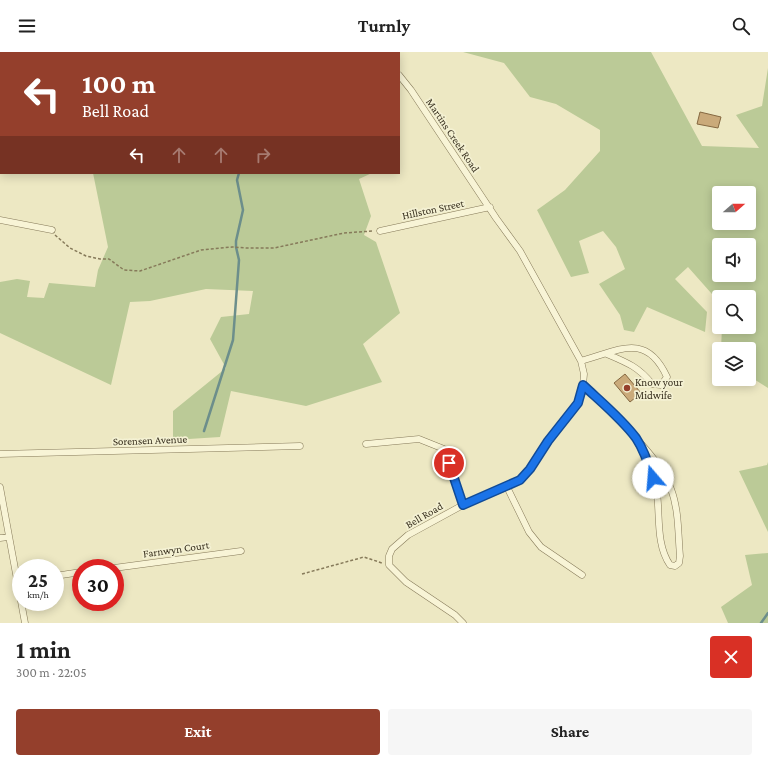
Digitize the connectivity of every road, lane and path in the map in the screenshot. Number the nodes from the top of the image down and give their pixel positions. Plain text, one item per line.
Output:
1 (400, 76) edge
2 (490, 207) junction
3 (0, 220) edge
4 (52, 230) joint
5 (380, 231) joint
6 (607, 354) junction
7 (581, 361) junction
8 (583, 385) junction
9 (636, 439) junction
10 (366, 444) dead end
11 (300, 446) dead end
12 (0, 454) edge
13 (0, 487) edge
14 (507, 487) junction
15 (463, 505) junction
16 (8, 537) junction
17 (0, 538) edge
18 (240, 551) dead end
19 (14, 559) edge
20 (389, 565) junction
21 (124, 567) edge
22 (302, 574) dead end
23 (582, 575) dead end
24 (23, 611) edge
25 (25, 623) edge
26 (463, 623) edge

1 - 2 street, Martins Creek Road
2 - 5 street, Hillston Street
2 - 7 street, Bell Road
3 - 4 street
4 - 5 path
6 - 6 street
6 - 7 street
7 - 8 street, Bell Road
8 - 9 street
8 - 14 street, Bell Road
9 - 9 street
10 - 15 street
11 - 12 street, Sorensen Avenue
13 - 16 street
14 - 15 street, Bell Road
14 - 23 street
15 - 20 street, Bell Road
16 - 17 street
16 - 19 street
18 - 21 street, Farnwyn Court
20 - 22 path
20 - 26 street
24 - 25 street

